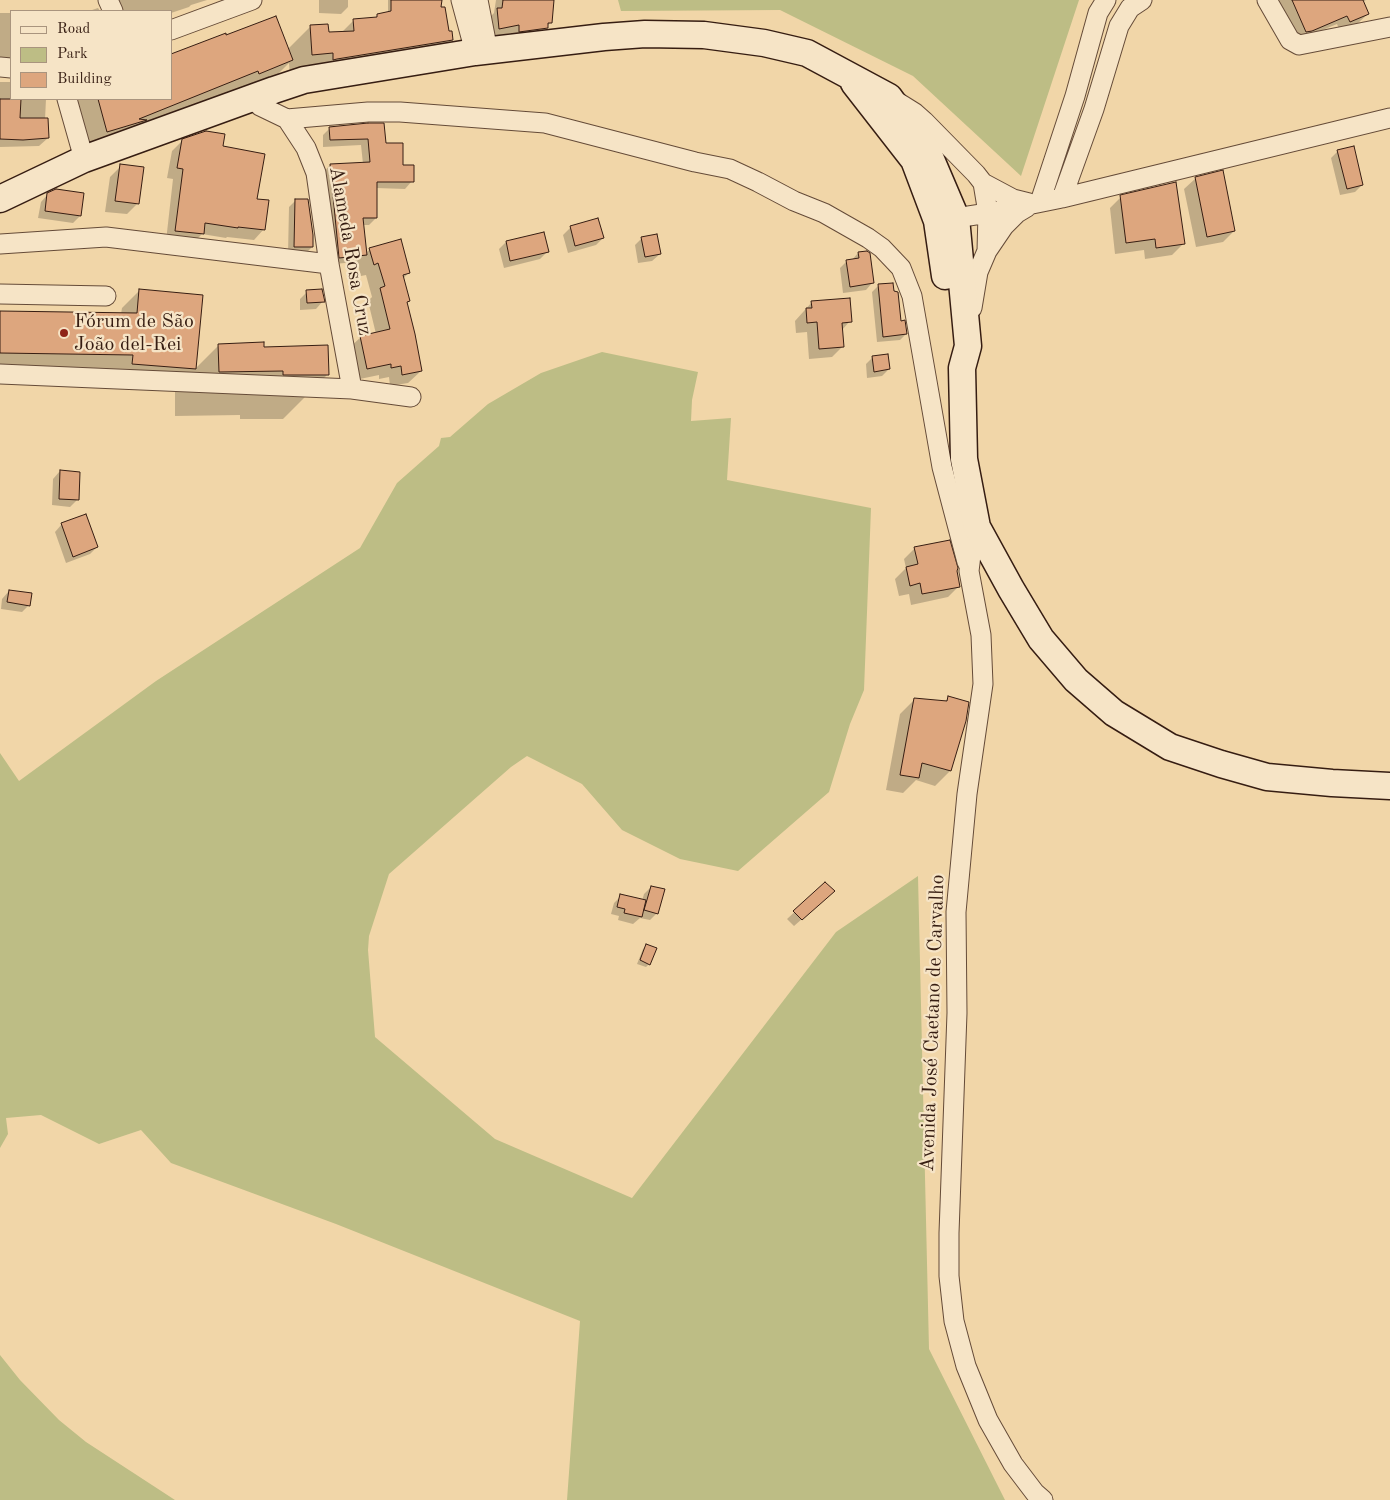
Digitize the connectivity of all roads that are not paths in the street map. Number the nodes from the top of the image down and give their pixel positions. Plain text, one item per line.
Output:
1 (252, 0) edge
2 (461, 0) edge
3 (478, 0) edge
4 (1142, 0) edge
5 (1268, 0) edge
6 (1102, 7) edge
7 (1119, 26) junction
8 (1390, 27) edge
9 (172, 30) edge
10 (481, 52) junction
11 (847, 74) junction
12 (274, 90) junction
13 (889, 97) junction
14 (67, 100) edge
15 (1390, 118) edge
16 (287, 119) junction
17 (84, 159) junction
18 (983, 183) junction
19 (1062, 198) junction
20 (0, 199) edge
21 (1036, 203) junction
22 (988, 213) junction
23 (947, 220) junction
24 (0, 244) edge
25 (987, 251) junction
26 (329, 264) junction
27 (0, 294) edge
28 (106, 296) dead end
29 (965, 357) junction
30 (0, 374) edge
31 (352, 389) junction
32 (411, 397) dead end
33 (978, 527) junction
34 (969, 571) junction
35 (1390, 786) edge
36 (1043, 1500) edge

1 - 9 street
2 - 10 street
3 - 10 street
4 - 7 street
5 - 8 street
6 - 7 street
6 - 21 street
7 - 19 street
10 - 11 main road
10 - 12 main road
11 - 13 main road
11 - 23 main road
12 - 16 street
12 - 17 main road
13 - 18 street
13 - 23 main road
14 - 17 street
15 - 19 street
16 - 26 street, Alameda Rosa Cruz
16 - 34 street
17 - 20 main road
18 - 21 street
18 - 22 street
19 - 21 street
21 - 22 street
21 - 25 street
22 - 23 street
22 - 25 street
23 - 29 main road
24 - 26 street
25 - 29 street
26 - 31 street, Alameda Rosa Cruz
27 - 28 street
29 - 33 main road
30 - 31 street
31 - 32 street
33 - 34 street, Avenida José Caetano de Carvalho
33 - 35 main road
34 - 36 street, Avenida José Caetano de Carvalho

